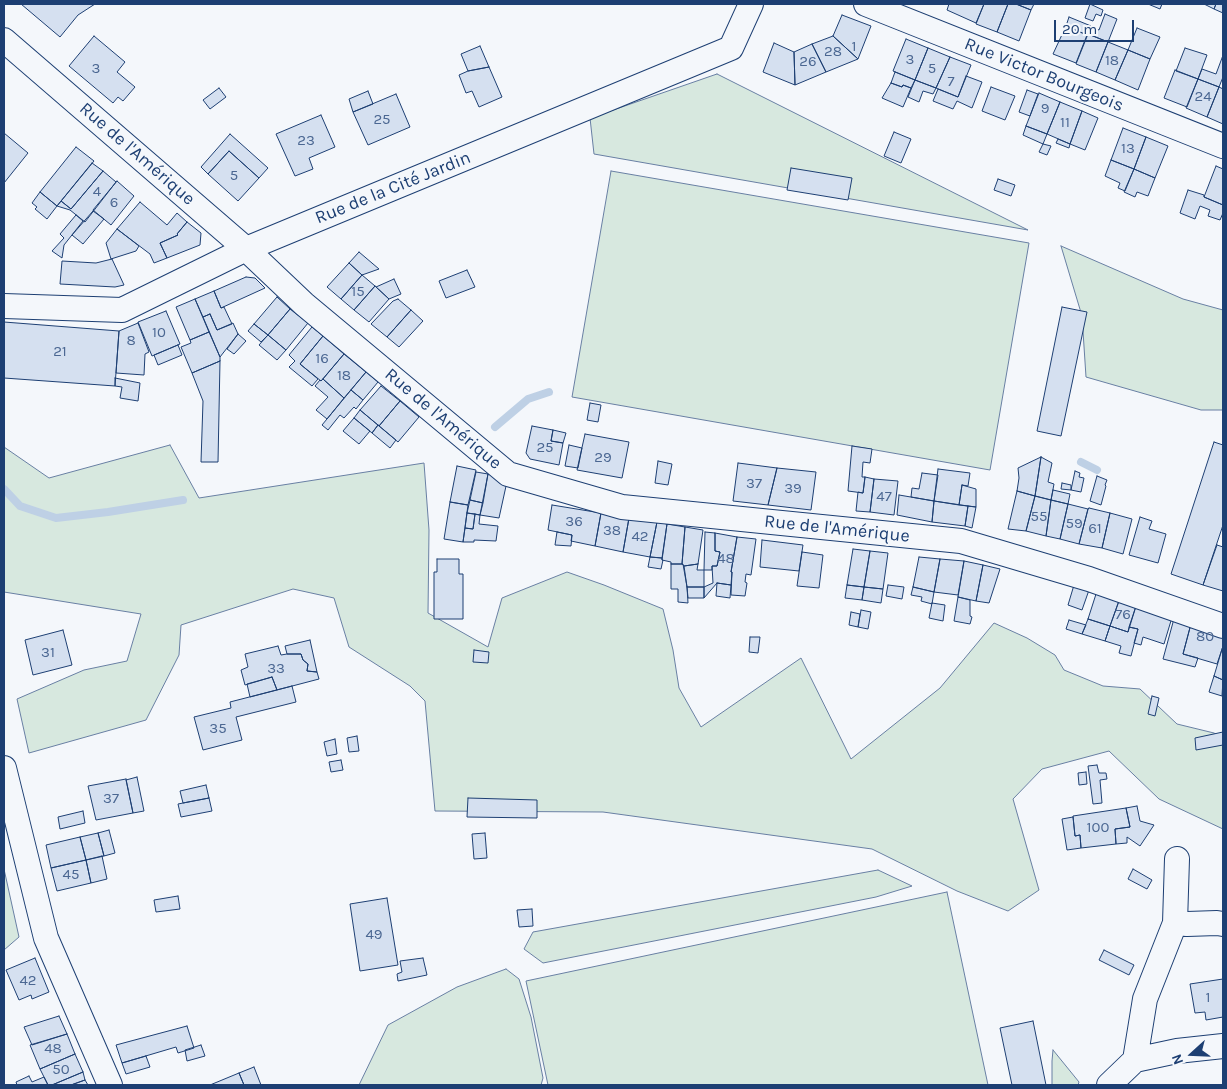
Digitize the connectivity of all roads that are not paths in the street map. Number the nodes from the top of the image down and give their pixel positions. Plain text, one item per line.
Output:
1 (751, 4) edge
2 (866, 4) edge
3 (4, 40) edge
4 (1223, 146) edge
5 (246, 249) junction
6 (4, 306) edge
7 (1223, 626) edge
8 (4, 768) edge
9 (1177, 859) dead end
10 (1175, 923) junction
11 (1223, 924) edge
12 (1223, 1046) edge
13 (1135, 1060) junction
14 (110, 1085) edge
15 (1109, 1085) edge

1 - 5 street, Rue de la Cité Jardin
2 - 4 street, Rue Victor Bourgeois
3 - 5 street, Rue de l'Amérique
5 - 6 street, Rue de la Cité Jardin
5 - 7 street, Rue de l'Amérique
8 - 14 street
9 - 10 street
10 - 11 street
10 - 13 street
12 - 13 street
13 - 15 street

